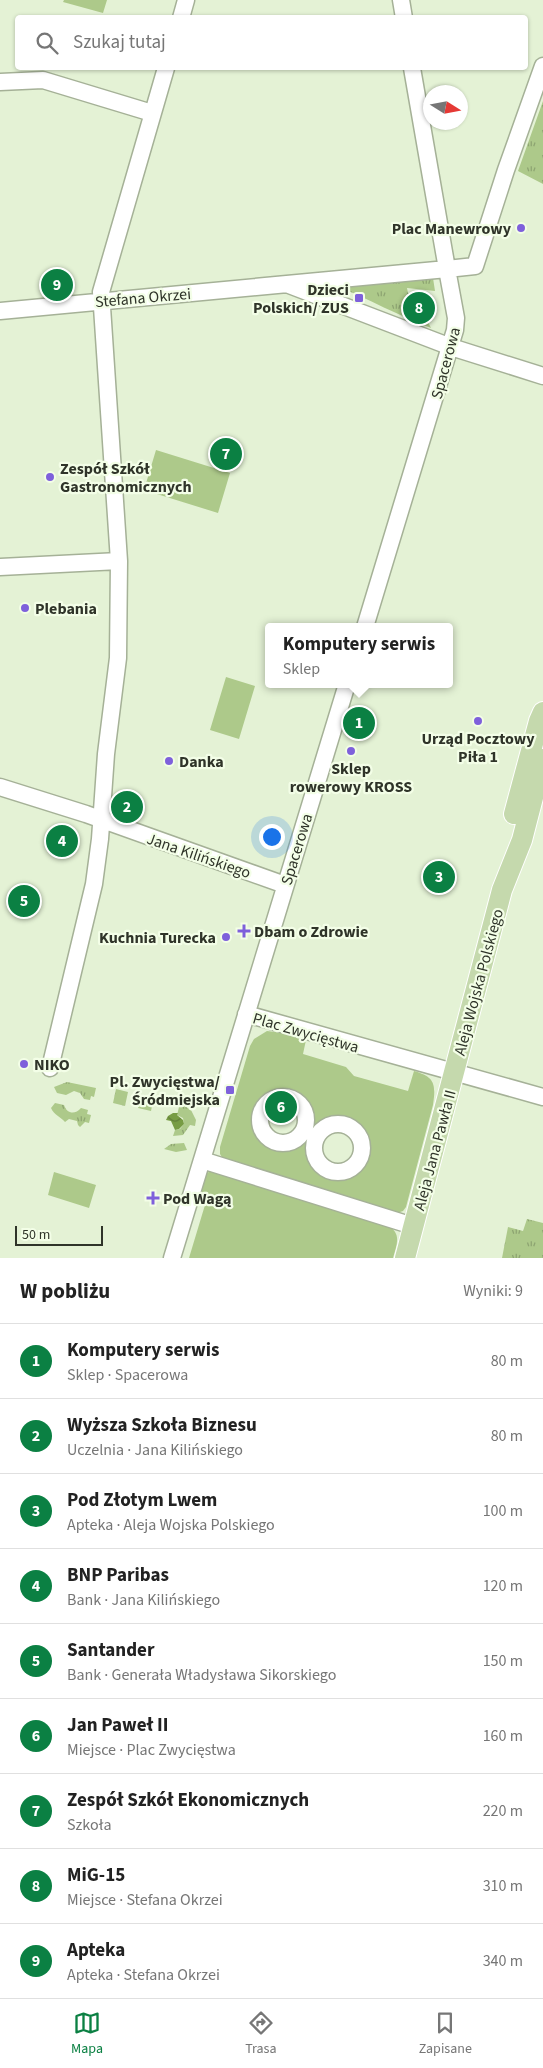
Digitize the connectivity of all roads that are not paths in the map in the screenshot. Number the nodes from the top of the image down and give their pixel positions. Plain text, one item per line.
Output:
1 (186, 0) edge
2 (401, 0) edge
3 (181, 15) edge
4 (404, 15) edge
5 (543, 66) edge
6 (165, 70) edge
7 (412, 70) edge
8 (0, 82) edge
9 (152, 113) junction
10 (447, 269) junction
11 (286, 284) junction
12 (101, 301) junction
13 (0, 311) edge
14 (451, 347) junction
15 (543, 376) edge
16 (119, 561) junction
17 (0, 567) edge
18 (366, 623) edge
19 (346, 688) edge
20 (543, 712) edge
21 (543, 759) edge
22 (0, 787) edge
23 (101, 820) junction
24 (285, 885) junction
25 (502, 890) junction
26 (246, 1014) junction
27 (50, 1068) dead end
28 (454, 1073) junction
29 (543, 1097) edge
30 (202, 1160) junction
31 (414, 1226) junction
32 (172, 1258) edge
33 (405, 1258) edge

1 - 3 street
2 - 4 street
5 - 10 street
6 - 9 street
7 - 10 street, Spacerowa
8 - 9 street
9 - 12 street
10 - 11 street, Stefana Okrzei
10 - 14 street, Spacerowa
11 - 12 street, Stefana Okrzei
11 - 14 street, Stefana Okrzei
12 - 13 street, Stefana Okrzei
12 - 16 street
14 - 15 street, Stefana Okrzei
14 - 18 street, Spacerowa
16 - 17 street
16 - 23 street
19 - 24 street, Spacerowa
20 - 25 main road, Aleja Wojska Polskiego
21 - 25 main road, Aleja Wojska Polskiego
22 - 23 street, Jana Kilińskiego
23 - 24 street, Jana Kilińskiego
23 - 27 street
24 - 26 street, Spacerowa
25 - 28 main road, Aleja Wojska Polskiego
26 - 28 street, Plac Zwycięstwa
26 - 30 street, Plac Zwycięstwa
28 - 29 street, Plac Zwycięstwa
28 - 31 main road, Aleja Jana Pawła II
30 - 31 street
30 - 32 street, Plac Zwycięstwa
31 - 33 main road

